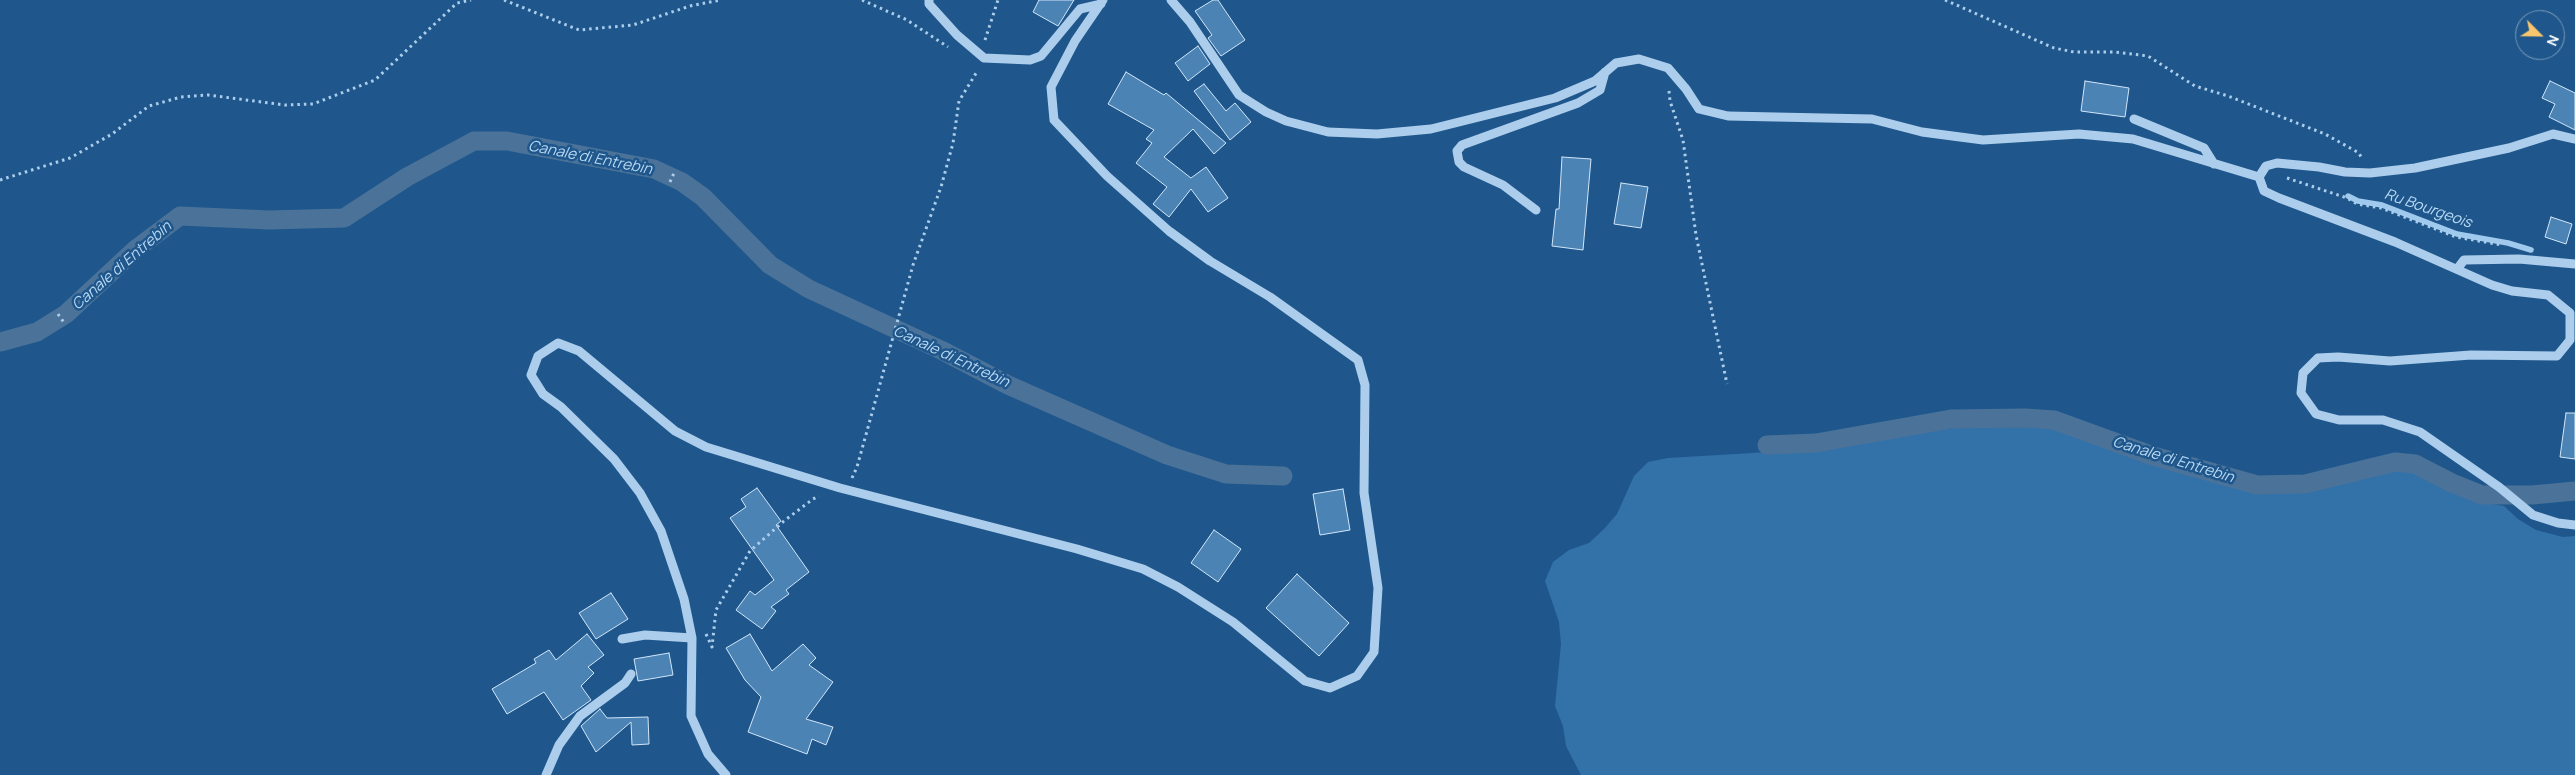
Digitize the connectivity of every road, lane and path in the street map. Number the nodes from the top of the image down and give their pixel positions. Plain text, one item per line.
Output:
1 (471, 0) edge
2 (504, 0) edge
3 (720, 0) edge
4 (862, 0) edge
5 (929, 0) edge
6 (998, 0) edge
7 (1171, 0) edge
8 (1945, 0) edge
9 (1102, 2) edge
10 (951, 48) dead end
11 (984, 58) junction
12 (1668, 68) junction
13 (1606, 72) junction
14 (2134, 119) dead end
15 (2575, 139) edge
16 (581, 149) dead end
17 (578, 160) dead end
18 (2214, 164) junction
19 (674, 173) dead end
20 (2370, 173) junction
21 (2259, 176) junction
22 (2283, 177) dead end
23 (0, 180) edge
24 (670, 182) dead end
25 (1536, 210) dead end
26 (2507, 245) dead end
27 (2575, 264) edge
28 (2458, 268) junction
29 (58, 314) dead end
30 (65, 324) dead end
31 (1727, 384) dead end
32 (840, 488) junction
33 (2575, 525) edge
34 (705, 631) dead end
35 (692, 638) junction
36 (622, 639) dead end
37 (631, 674) dead end
38 (546, 775) edge
39 (726, 775) edge

1 - 23 path
2 - 3 path
4 - 10 path
5 - 11 street
6 - 11 path
7 - 13 street
8 - 20 path
9 - 11 street
9 - 32 street
11 - 32 path
12 - 13 street
12 - 18 street
12 - 31 path
13 - 25 street
14 - 18 street
15 - 20 street
16 - 17 path
18 - 21 street
19 - 24 path
20 - 21 street
21 - 28 street
22 - 26 path
27 - 28 street
28 - 33 street
29 - 30 path
32 - 34 path
32 - 35 street
35 - 36 street
35 - 39 street
37 - 38 street

